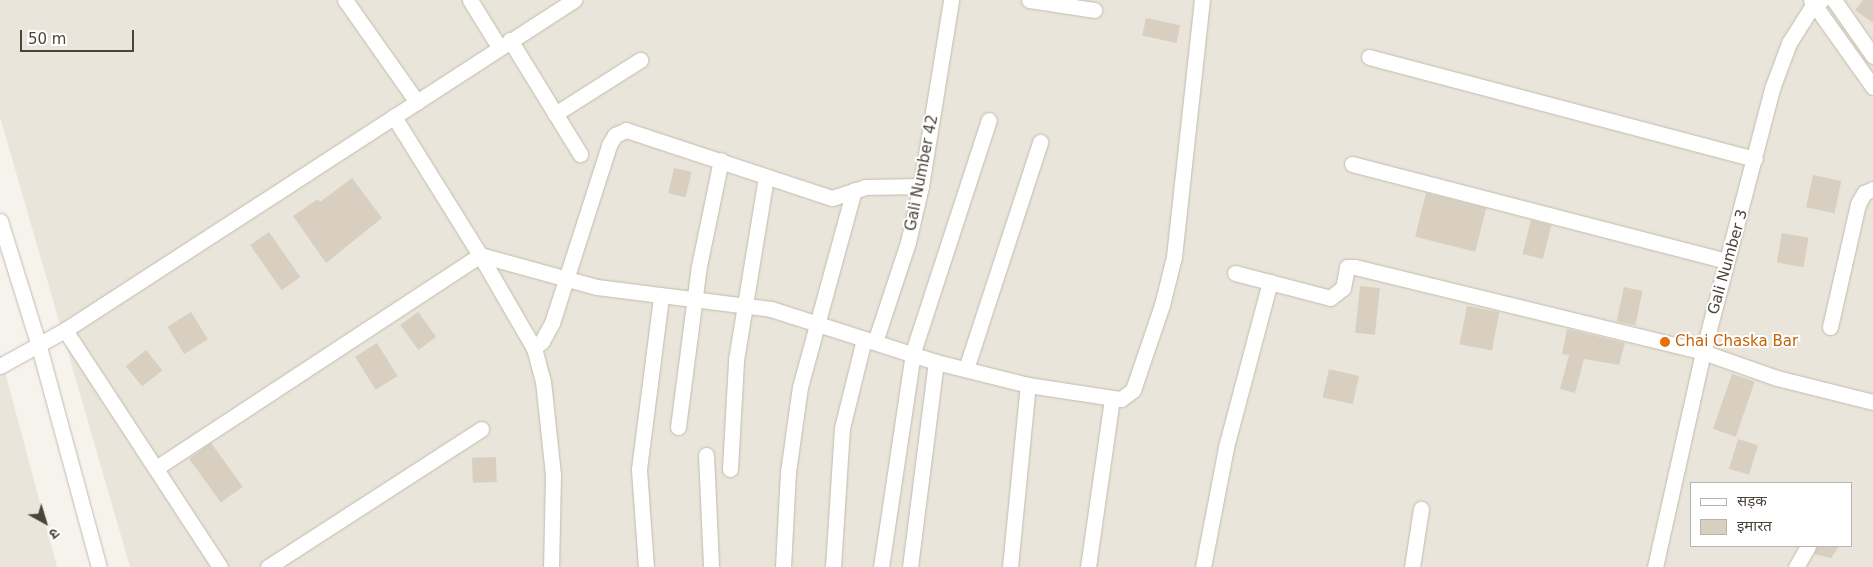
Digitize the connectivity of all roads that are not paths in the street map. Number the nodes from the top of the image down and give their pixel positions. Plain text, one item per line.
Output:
1 (345, 0) edge
2 (470, 0) edge
3 (951, 0) edge
4 (1029, 0) edge
5 (1202, 0) edge
6 (1834, 0) edge
7 (568, 2) edge
8 (1815, 2) edge
9 (1094, 10) dead end
10 (505, 44) junction
11 (1873, 56) edge
12 (1368, 57) dead end
13 (640, 60) dead end
14 (1873, 87) edge
15 (416, 102) junction
16 (555, 114) junction
17 (394, 117) junction
18 (989, 120) dead end
19 (1040, 142) dead end
20 (580, 154) dead end
21 (1755, 159) junction
22 (721, 160) junction
23 (1352, 164) dead end
24 (766, 176) junction
25 (921, 186) junction
26 (1873, 189) edge
27 (854, 190) junction
28 (0, 221) edge
29 (480, 255) junction
30 (1727, 261) junction
31 (1235, 273) dead end
32 (564, 278) junction
33 (1270, 282) junction
34 (661, 297) junction
35 (695, 302) junction
36 (743, 306) junction
37 (818, 324) junction
38 (1830, 327) dead end
39 (65, 330) junction
40 (869, 341) junction
41 (38, 343) junction
42 (534, 348) junction
43 (913, 352) junction
44 (1703, 352) junction
45 (936, 362) junction
46 (0, 366) edge
47 (966, 369) junction
48 (1028, 385) junction
49 (1112, 400) junction
50 (1873, 402) edge
51 (678, 427) dead end
52 (481, 429) dead end
53 (706, 455) dead end
54 (156, 468) junction
55 (730, 469) dead end
56 (1421, 509) dead end
57 (1807, 547) edge
58 (99, 567) edge
59 (220, 567) edge
60 (268, 567) edge
61 (551, 567) edge
62 (646, 567) edge
63 (711, 567) edge
64 (784, 567) edge
65 (833, 567) edge
66 (881, 567) edge
67 (910, 567) edge
68 (1010, 567) edge
69 (1088, 567) edge
70 (1203, 567) edge
71 (1412, 567) edge
72 (1656, 567) edge
73 (1796, 567) edge

1 - 15 street
2 - 10 street
3 - 25 street, Gali Number 42
4 - 9 street
5 - 49 street
6 - 11 street
7 - 10 street
8 - 14 street
8 - 21 street, Gali Number 3
10 - 15 street
10 - 16 street
12 - 21 street
13 - 16 street
15 - 17 street
16 - 20 street
17 - 29 street
17 - 39 street
18 - 43 street
19 - 47 street
21 - 30 street, Gali Number 3
22 - 24 street
22 - 32 street
22 - 35 street
23 - 30 street
24 - 27 street
24 - 36 street
25 - 27 street
25 - 40 street, Gali Number 42
26 - 38 street
27 - 37 street
28 - 41 street
29 - 32 street
29 - 42 street
29 - 54 street
30 - 44 street, Gali Number 3
31 - 33 street
32 - 34 street
32 - 42 street
33 - 44 street
33 - 70 street
34 - 35 street
34 - 62 street
35 - 36 street
35 - 51 street
36 - 37 street
36 - 55 street
37 - 40 street
37 - 64 street
39 - 41 street
39 - 54 street
40 - 43 street
40 - 65 street, Gali Number 42
41 - 46 street
41 - 58 street
42 - 61 street
43 - 45 street
43 - 66 street
44 - 50 street
44 - 72 street, Gali Number 3
45 - 47 street
45 - 67 street
47 - 48 street
48 - 49 street
48 - 68 street
49 - 69 street
52 - 60 street
53 - 63 street
54 - 59 street
56 - 71 street
57 - 73 street

